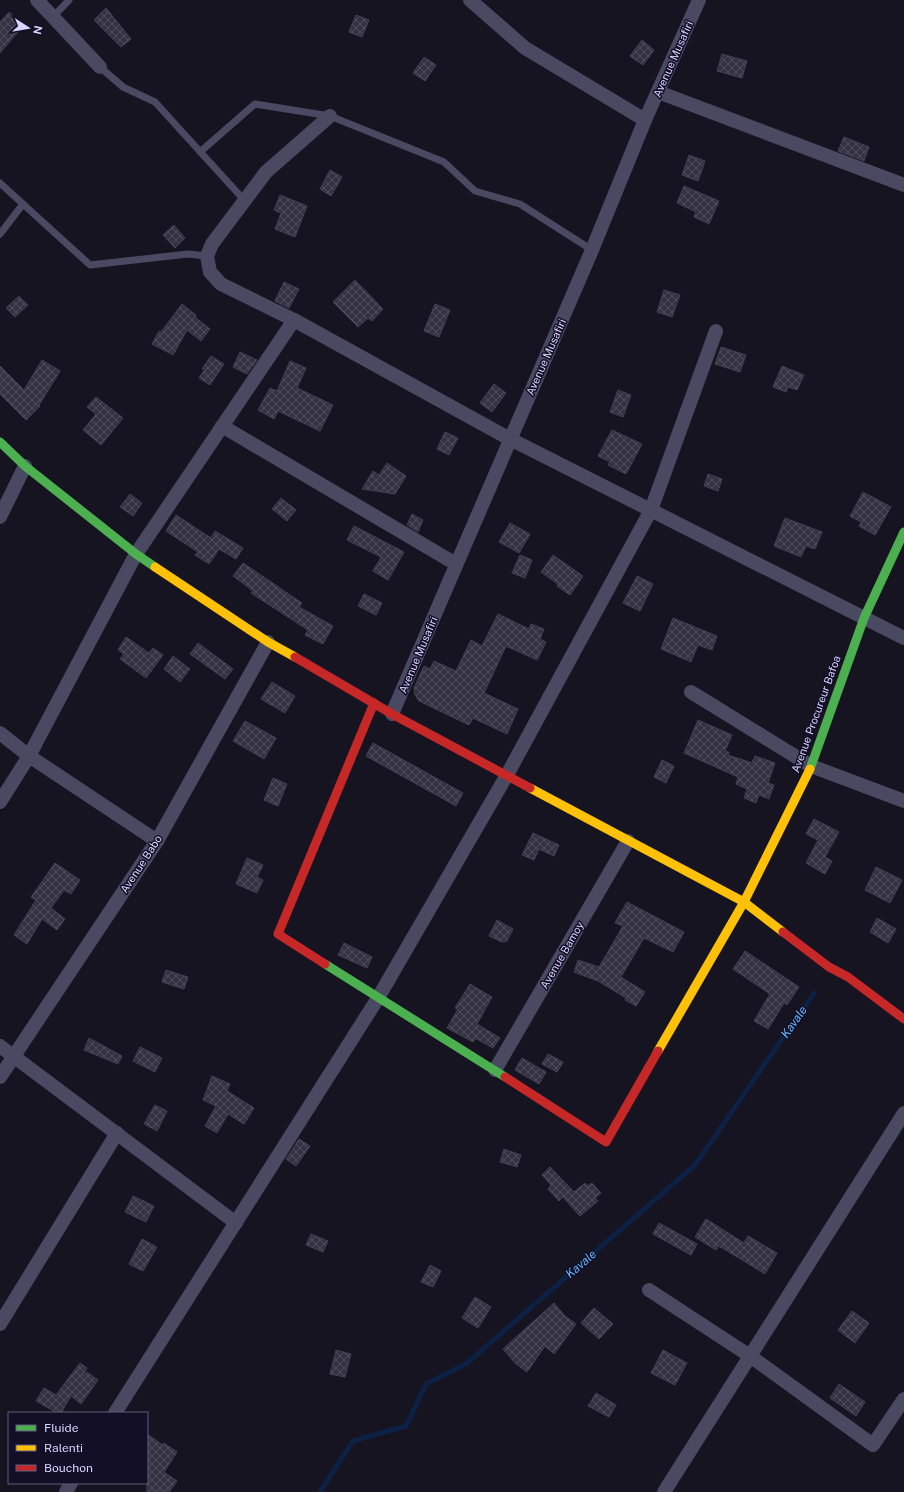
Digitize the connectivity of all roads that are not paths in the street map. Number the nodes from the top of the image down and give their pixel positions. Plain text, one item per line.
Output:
1 (37, 0) edge
2 (69, 0) edge
3 (470, 0) edge
4 (699, 0) edge
5 (53, 17) junction
6 (100, 67) joint
7 (658, 92) junction
8 (330, 116) junction
9 (645, 120) junction
10 (200, 152) junction
11 (0, 183) edge
12 (904, 185) edge
13 (245, 201) junction
14 (24, 204) junction
15 (0, 234) edge
16 (592, 250) junction
17 (207, 256) junction
18 (294, 320) junction
19 (716, 331) dead end
20 (222, 426) junction
21 (510, 439) junction
22 (0, 442) edge
23 (24, 466) junction
24 (651, 510) junction
25 (0, 517) edge
26 (904, 532) edge
27 (136, 554) junction
28 (456, 564) junction
29 (864, 618) junction
30 (904, 638) edge
31 (268, 642) junction
32 (691, 692) dead end
33 (374, 703) junction
34 (392, 714) junction
35 (0, 733) edge
36 (28, 756) junction
37 (811, 766) junction
38 (507, 775) junction
39 (904, 801) edge
40 (0, 802) edge
41 (157, 841) junction
42 (628, 841) junction
43 (744, 902) junction
44 (378, 998) junction
45 (904, 1019) edge
46 (0, 1046) edge
47 (14, 1056) junction
48 (495, 1070) junction
49 (0, 1077) edge
50 (904, 1113) edge
51 (117, 1133) junction
52 (236, 1222) junction
53 (649, 1290) dead end
54 (0, 1324) edge
55 (750, 1356) junction
56 (904, 1399) edge
57 (117, 1412) edge
58 (664, 1492) edge

1 - 5 street
2 - 5 lane
3 - 9 street
4 - 7 street, Avenue Musafiri
5 - 6 street
6 - 10 lane
7 - 9 street, Avenue Musafiri
7 - 12 street
8 - 10 lane
8 - 13 street
8 - 16 lane
9 - 16 street, Avenue Musafiri
10 - 13 lane
11 - 14 lane
13 - 17 street
14 - 15 lane
14 - 17 lane
16 - 21 street, Avenue Musafiri
17 - 18 street
18 - 20 street
18 - 21 street
19 - 24 street
20 - 27 street
20 - 28 street
21 - 24 street
21 - 28 street, Avenue Musafiri
22 - 23 street
23 - 25 street
23 - 27 street
24 - 29 street
24 - 38 street
26 - 29 street, Avenue Procureur Bafoa
27 - 31 street
27 - 36 street
28 - 34 street, Avenue Musafiri
29 - 30 street
29 - 37 street, Avenue Procureur Bafoa
31 - 33 street
31 - 41 street, Avenue Babo
32 - 37 street
33 - 34 street
33 - 44 street
34 - 38 street
35 - 36 street
36 - 40 street
36 - 41 street
37 - 39 street
37 - 43 street, Avenue Procureur Bafoa
38 - 42 street
38 - 44 street
41 - 47 street, Avenue Babo
42 - 43 street
42 - 48 street, Avenue Bamoy
43 - 45 street
43 - 48 street, Avenue Procureur Bafoa
44 - 48 street
44 - 52 street
46 - 47 street
47 - 49 street, Avenue Babo
47 - 51 street
50 - 55 street
51 - 52 street
51 - 54 street
52 - 57 street
53 - 55 street
55 - 56 street
55 - 58 street

